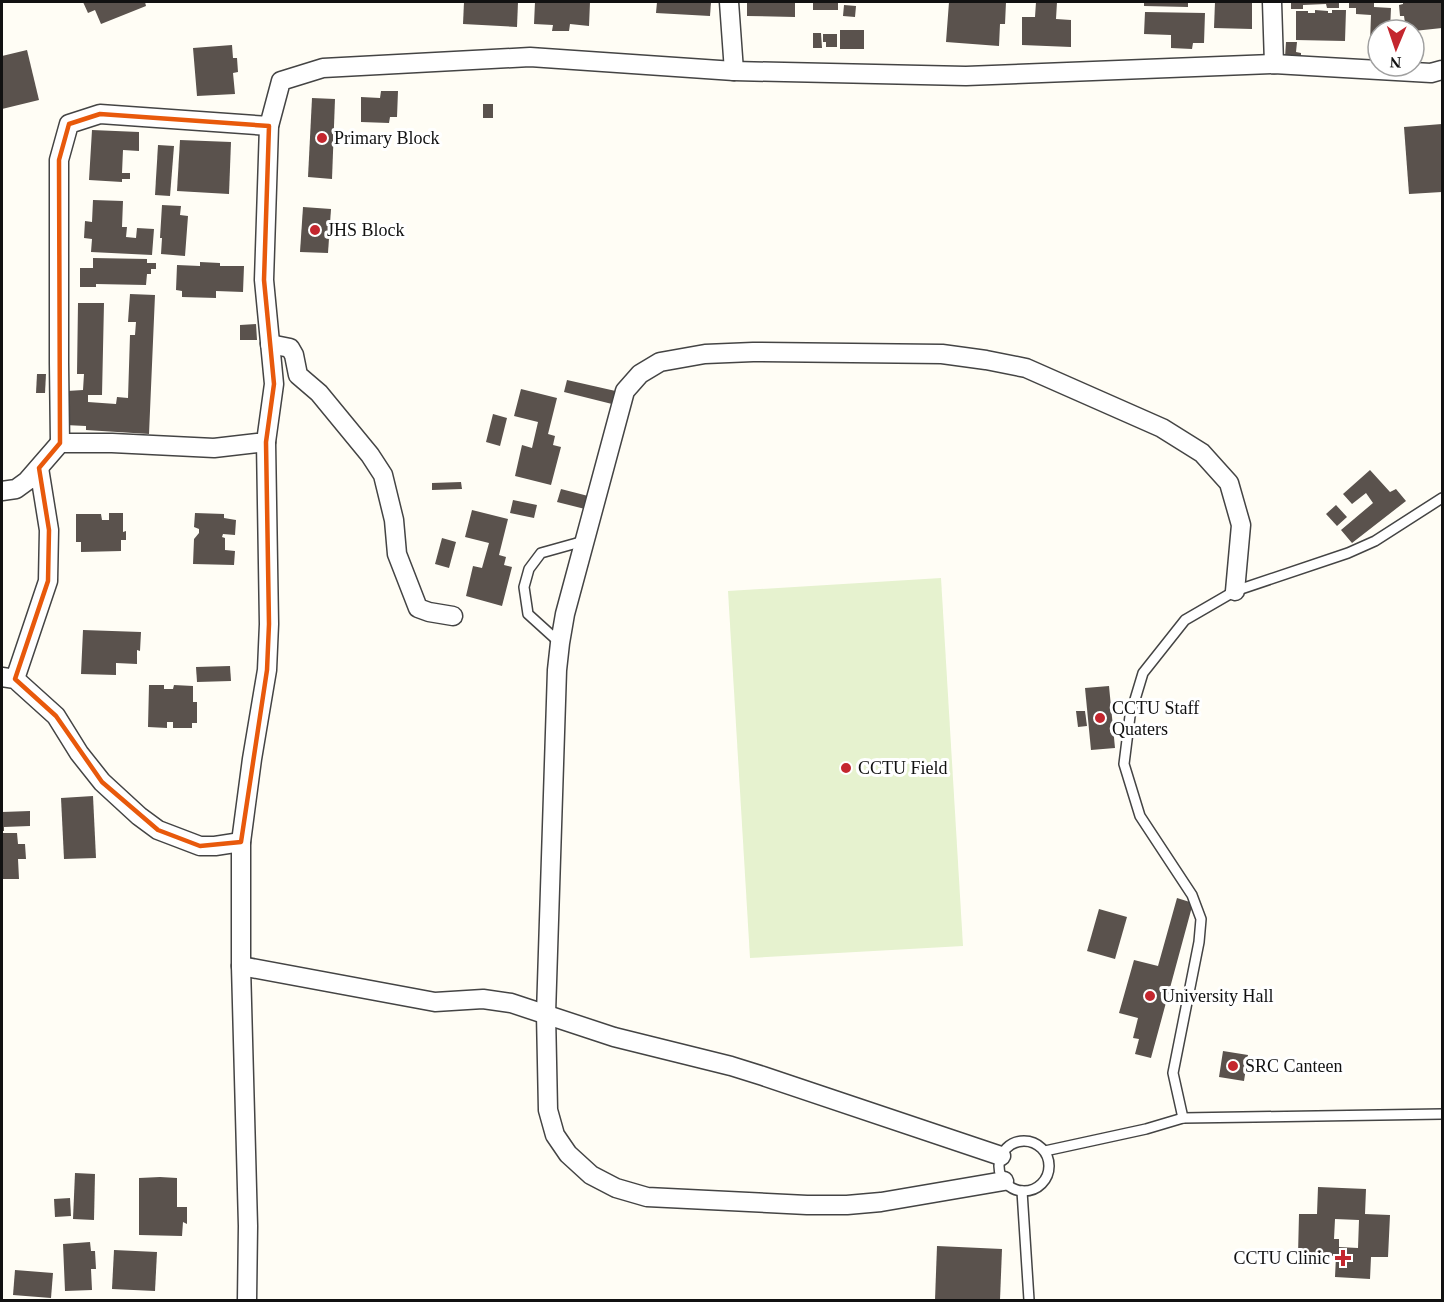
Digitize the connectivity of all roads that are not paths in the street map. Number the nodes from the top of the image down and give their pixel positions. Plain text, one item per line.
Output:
1 (729, 2) edge
2 (1272, 2) edge
3 (1274, 64) junction
4 (1443, 70) edge
5 (734, 71) junction
6 (269, 126) junction
7 (270, 344) junction
8 (266, 442) junction
9 (60, 443) junction
10 (39, 468) junction
11 (2, 492) edge
12 (1443, 498) edge
13 (584, 542) junction
14 (1235, 591) junction
15 (453, 616) dead end
16 (560, 643) junction
17 (8, 678) edge
18 (241, 842) junction
19 (241, 966) junction
20 (546, 1014) junction
21 (1443, 1114) edge
22 (1183, 1118) junction
23 (1045, 1151) junction
24 (1001, 1156) junction
25 (1004, 1181) junction
26 (1022, 1191) junction
27 (248, 1300) edge
28 (1029, 1300) edge

1 - 5 street
2 - 3 street
3 - 4 street
3 - 5 street
5 - 6 street
6 - 7 street
6 - 9 street
7 - 8 street
7 - 15 street
8 - 9 street
8 - 18 street
9 - 10 street
10 - 11 street
10 - 17 street
12 - 14 lane
13 - 14 street
13 - 16 street
13 - 16 lane
14 - 22 lane
16 - 20 street
17 - 18 street
18 - 19 street
19 - 20 street
19 - 27 street
20 - 24 street
20 - 25 street
21 - 22 lane
22 - 23 lane
23 - 24 lane
23 - 26 lane
24 - 25 lane
25 - 26 lane
26 - 28 lane

